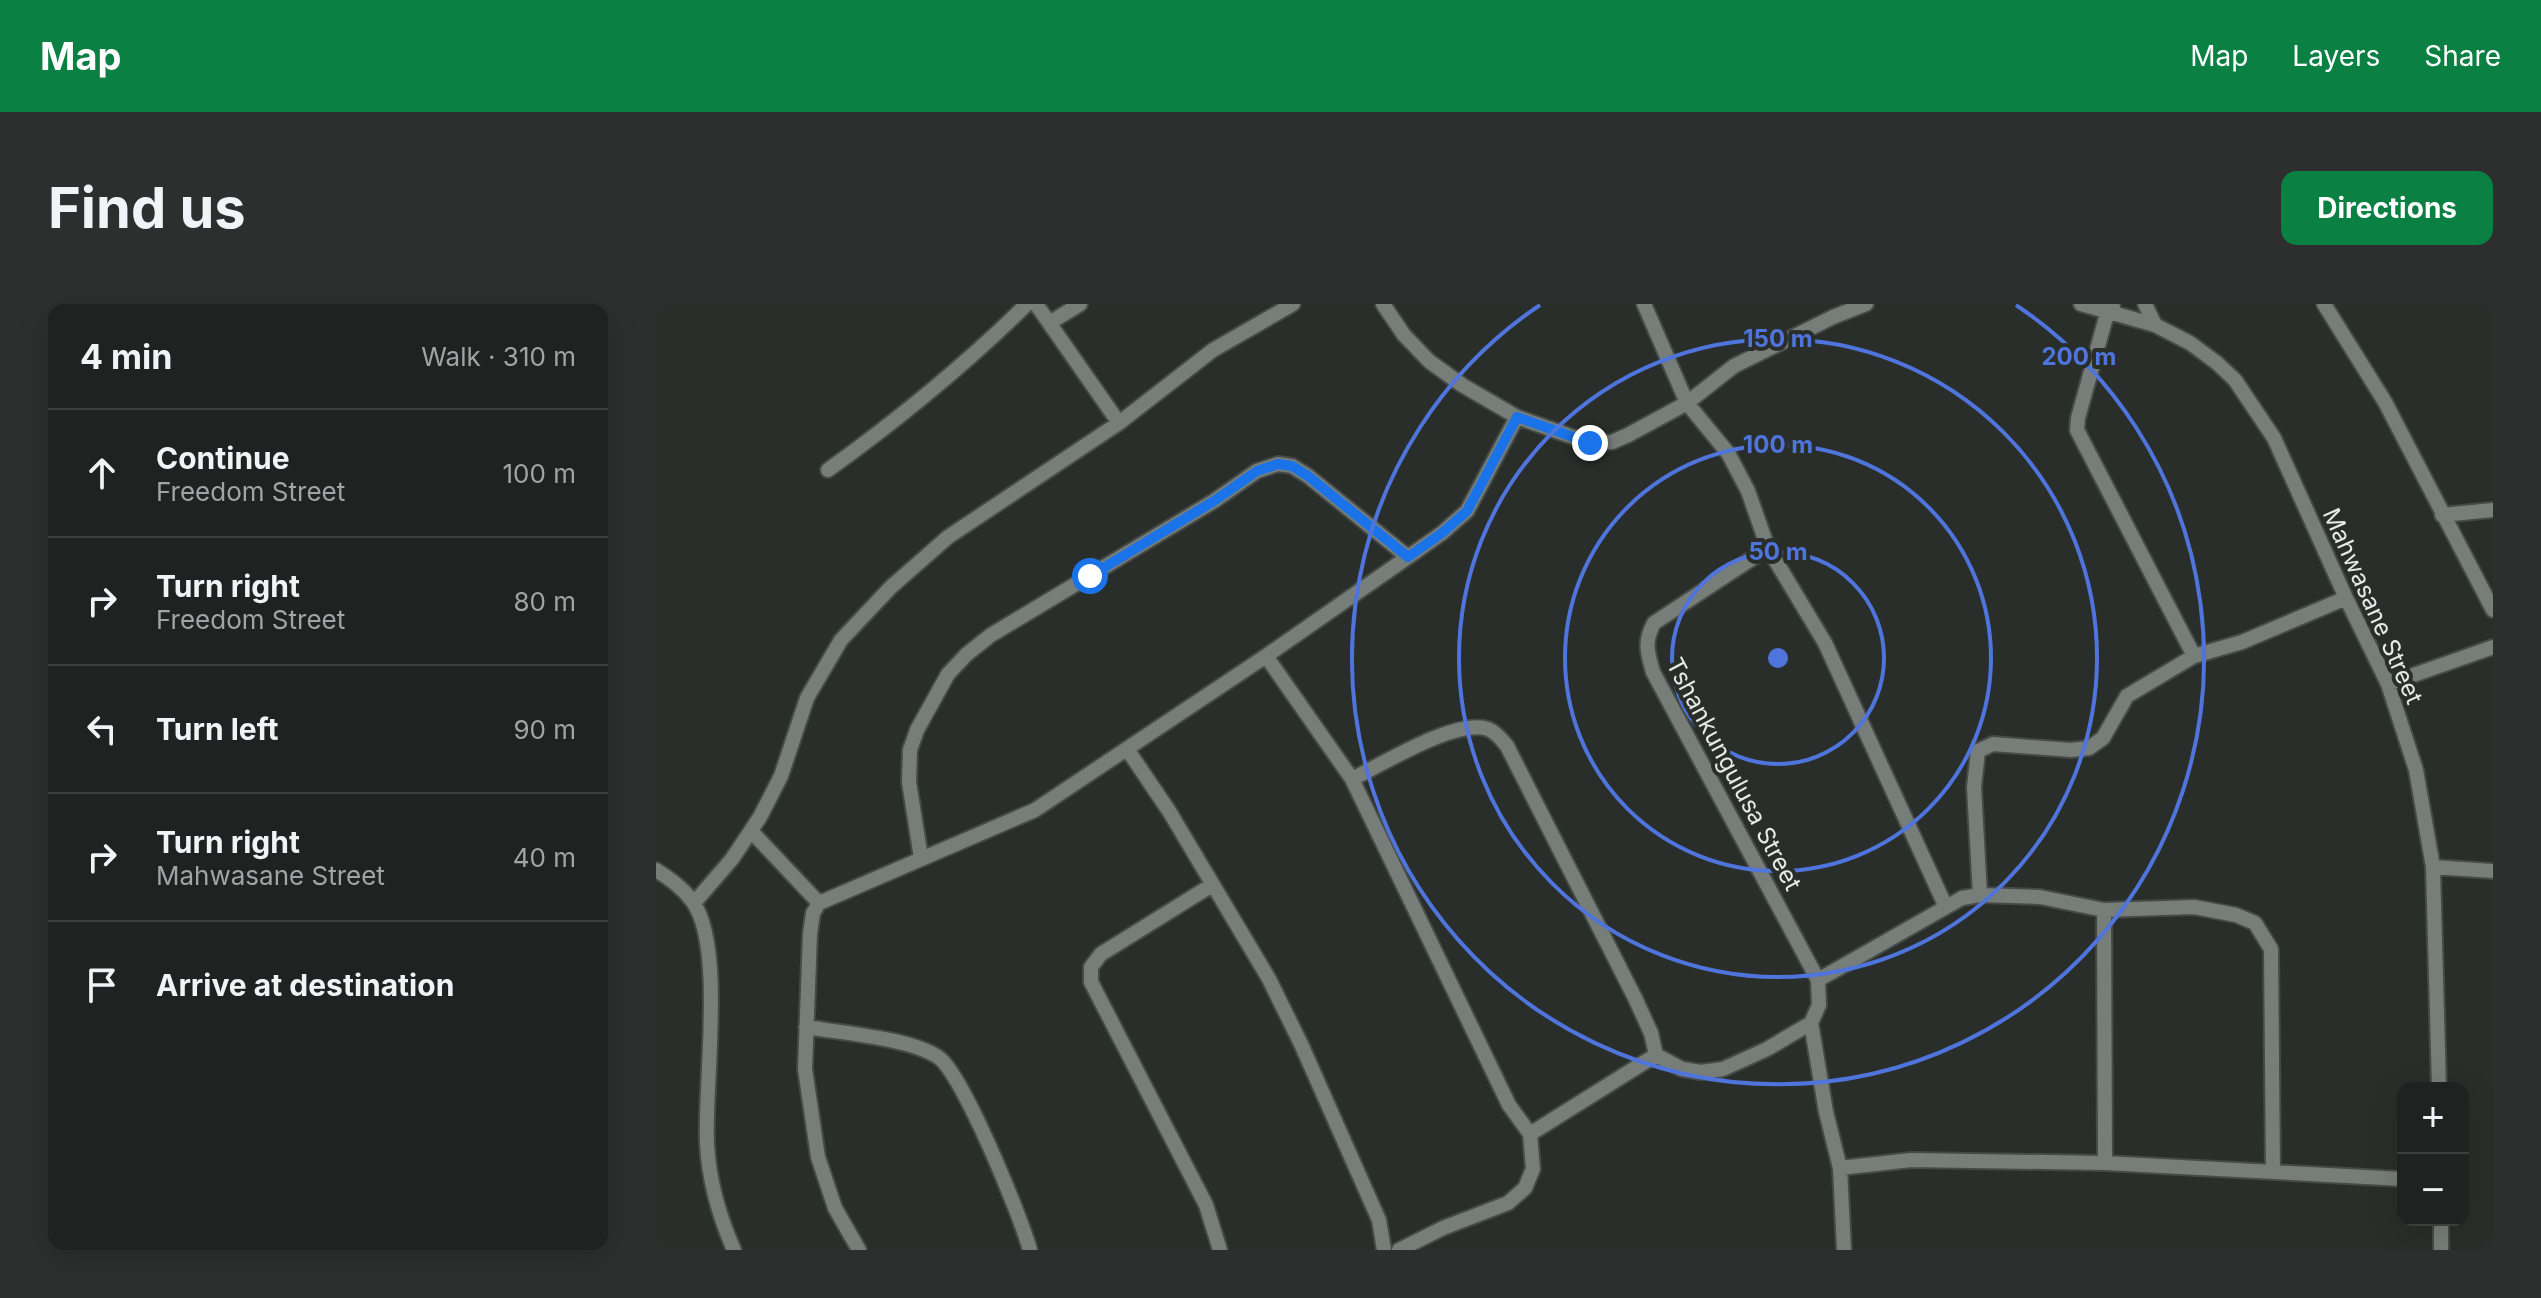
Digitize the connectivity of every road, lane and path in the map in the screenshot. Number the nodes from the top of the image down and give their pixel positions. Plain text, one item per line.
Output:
1 (1027, 304) edge
2 (1036, 304) edge
3 (1080, 304) edge
4 (1293, 304) edge
5 (1383, 304) edge
6 (1644, 304) edge
7 (1866, 304) edge
8 (2081, 304) edge
9 (2145, 304) edge
10 (2324, 304) edge
11 (2112, 307) edge
12 (1051, 322) junction
13 (2155, 325) junction
14 (1687, 403) junction
15 (1517, 417) junction
16 (1119, 423) junction
17 (828, 470) dead end
18 (2493, 510) edge
19 (2442, 515) junction
20 (1768, 548) junction
21 (1408, 557) junction
22 (2346, 598) junction
23 (2493, 610) edge
24 (2493, 647) edge
25 (1266, 656) junction
26 (2194, 656) junction
27 (2388, 684) junction
28 (1127, 749) junction
29 (1352, 779) junction
30 (751, 831) junction
31 (921, 858) junction
32 (2433, 867) junction
33 (656, 870) edge
34 (2493, 871) edge
35 (1212, 885) junction
36 (1980, 895) junction
37 (694, 903) junction
38 (819, 903) junction
39 (1945, 905) junction
40 (2104, 910) junction
41 (1818, 980) junction
42 (1811, 1023) junction
43 (806, 1027) junction
44 (1656, 1055) junction
45 (2439, 1082) edge
46 (1530, 1134) junction
47 (2105, 1163) junction
48 (1840, 1168) junction
49 (2273, 1172) junction
50 (2397, 1179) edge
51 (2441, 1226) edge
52 (734, 1250) edge
53 (859, 1250) edge
54 (1030, 1250) edge
55 (1220, 1250) edge
56 (1384, 1250) edge
57 (1399, 1250) edge
58 (1844, 1250) edge
59 (2441, 1250) edge

1 - 17 street
2 - 12 street
3 - 12 street
4 - 16 street
5 - 15 street
6 - 14 street
7 - 14 street
8 - 11 street, Mahwasane Street
9 - 13 street
10 - 19 street
11 - 13 street, Mahwasane Street
11 - 26 street
12 - 16 street
13 - 22 street, Mahwasane Street
14 - 15 street
14 - 20 street
15 - 21 street
16 - 30 street
18 - 19 street
19 - 23 street
20 - 39 street
20 - 41 street, Tshankungulusa Street
21 - 25 street
21 - 31 street
22 - 26 street
22 - 27 street, Mahwasane Street
24 - 27 street
25 - 28 street
25 - 29 street
26 - 36 street
27 - 32 street, Mahwasane Street
28 - 31 street
28 - 35 street
29 - 44 street
29 - 46 street
30 - 37 street
30 - 38 street
31 - 38 street
32 - 34 street
32 - 45 street, Mahwasane Street
33 - 37 street
35 - 55 street
35 - 56 street
36 - 39 street
36 - 40 street
37 - 52 street
38 - 43 street
39 - 41 street
40 - 47 street
40 - 49 street
41 - 42 street
42 - 44 street
42 - 48 street
43 - 53 street
43 - 54 street
44 - 46 street
46 - 57 street
47 - 48 street
47 - 49 street
48 - 58 street
49 - 50 street
51 - 59 street

